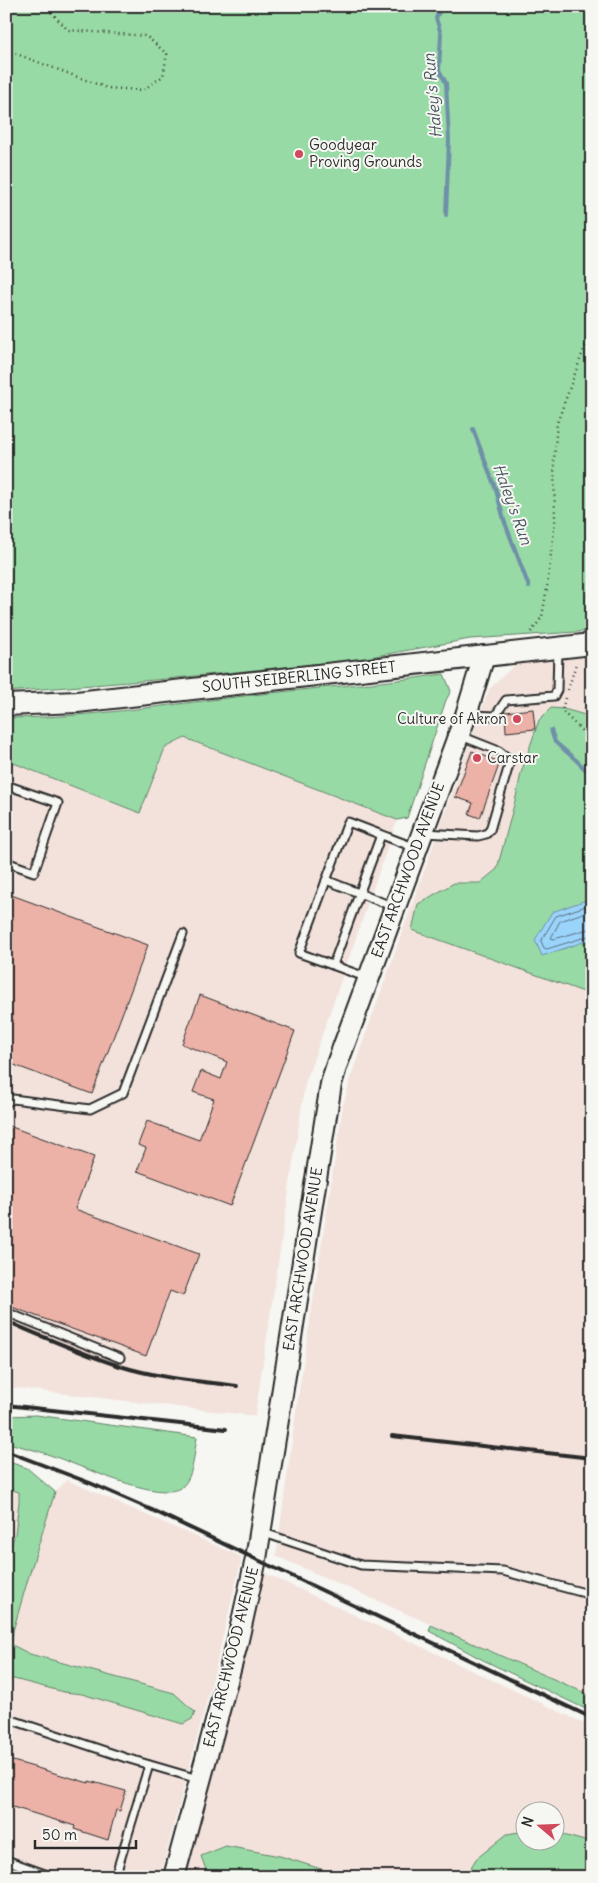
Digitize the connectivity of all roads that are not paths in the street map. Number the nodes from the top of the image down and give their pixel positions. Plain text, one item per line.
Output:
1 (592, 644) edge
2 (558, 648) junction
3 (484, 656) junction
4 (6, 705) edge
5 (466, 715) junction
6 (458, 735) junction
7 (6, 786) edge
8 (381, 834) junction
9 (419, 840) junction
10 (6, 862) edge
11 (326, 880) junction
12 (360, 893) junction
13 (395, 907) junction
14 (183, 934) dead end
15 (333, 966) junction
16 (368, 978) junction
17 (6, 1103) edge
18 (6, 1312) edge
19 (120, 1358) dead end
20 (261, 1532) junction
21 (592, 1595) edge
22 (6, 1718) edge
23 (149, 1765) junction
24 (200, 1780) junction
25 (6, 1860) edge
26 (52, 1877) edge
27 (116, 1877) edge
28 (174, 1877) edge

1 - 2 main road, SOUTH SEIBERLING STREET
2 - 3 main road, SOUTH SEIBERLING STREET
2 - 5 lane
3 - 4 main road, SOUTH SEIBERLING STREET
3 - 5 main road, EAST ARCHWOOD AVENUE
5 - 6 main road, EAST ARCHWOOD AVENUE
6 - 9 main road, EAST ARCHWOOD AVENUE
6 - 9 lane
7 - 10 lane
8 - 9 lane
8 - 11 lane
8 - 12 lane
9 - 13 main road, EAST ARCHWOOD AVENUE
11 - 12 lane
11 - 15 lane
12 - 13 lane
12 - 15 lane
13 - 16 main road, EAST ARCHWOOD AVENUE
14 - 17 lane
15 - 16 lane
16 - 20 main road, EAST ARCHWOOD AVENUE
18 - 19 lane
20 - 21 lane
20 - 24 main road, EAST ARCHWOOD AVENUE
22 - 23 lane
23 - 24 lane
23 - 27 lane
24 - 28 main road, EAST ARCHWOOD AVENUE
25 - 26 lane

